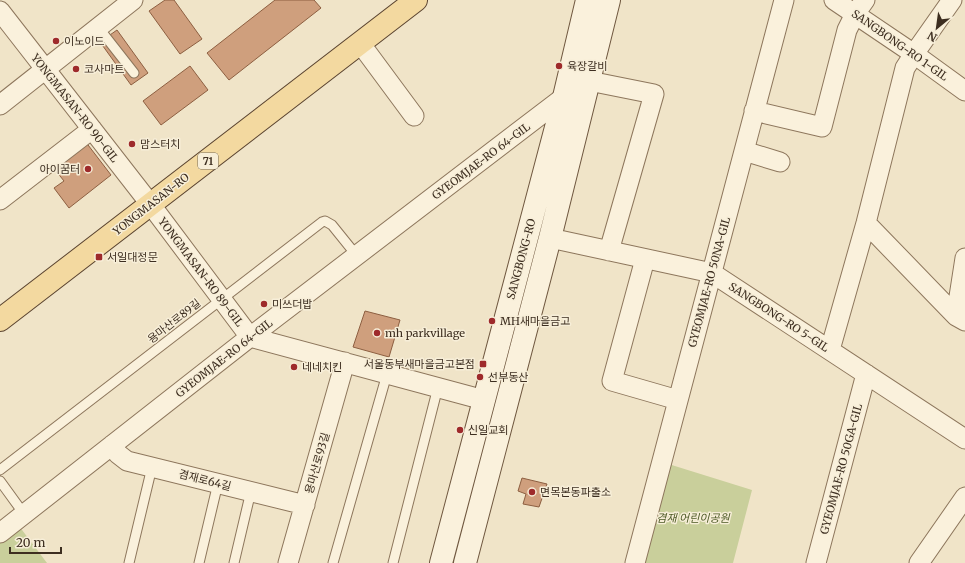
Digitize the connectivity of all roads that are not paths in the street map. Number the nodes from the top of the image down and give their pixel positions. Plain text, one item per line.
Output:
1 (133, 0) edge
2 (416, 0) edge
3 (587, 0) edge
4 (609, 0) edge
5 (784, 0) edge
6 (834, 0) edge
7 (952, 0) edge
8 (860, 7) edge
9 (0, 11) edge
10 (98, 27) junction
11 (360, 43) junction
12 (914, 54) junction
13 (45, 70) junction
14 (134, 73) dead end
15 (589, 81) junction
16 (963, 86) edge
17 (564, 97) junction
18 (0, 105) edge
19 (754, 111) junction
20 (414, 116) dead end
21 (92, 129) junction
22 (744, 151) junction
23 (780, 162) dead end
24 (0, 200) edge
25 (151, 205) junction
26 (866, 224) junction
27 (550, 238) junction
28 (609, 251) junction
29 (357, 256) junction
30 (965, 258) edge
31 (645, 259) junction
32 (712, 273) junction
33 (222, 299) junction
34 (961, 318) edge
35 (0, 320) edge
36 (250, 337) junction
37 (830, 350) junction
38 (345, 362) junction
39 (386, 374) junction
40 (866, 374) junction
41 (438, 388) junction
42 (484, 400) junction
43 (678, 400) junction
44 (965, 439) edge
45 (112, 445) junction
46 (152, 467) junction
47 (0, 470) edge
48 (0, 482) edge
49 (218, 483) junction
50 (251, 491) junction
51 (965, 497) edge
52 (305, 505) junction
53 (24, 514) junction
54 (0, 533) edge
55 (129, 563) edge
56 (199, 563) edge
57 (234, 563) edge
58 (288, 563) edge
59 (333, 563) edge
60 (393, 563) edge
61 (441, 563) edge
62 (465, 563) edge
63 (635, 563) edge
64 (816, 563) edge
65 (919, 563) edge

1 - 10 street
2 - 11 main road, YONGMASAN-RO / 71
3 - 17 main road, SANGBONG-RO
4 - 15 main road, SANGBONG-RO
5 - 19 street, GYEOMJAE-RO 50NA-GIL
6 - 8 street, SANGBONG-RO 1-GIL
7 - 12 street
8 - 12 street, SANGBONG-RO 1-GIL
8 - 19 street
9 - 13 street, YONGMASAN-RO 90-GIL
10 - 13 street
10 - 14 lane
11 - 20 street
11 - 25 main road, YONGMASAN-RO / 71
12 - 16 street, SANGBONG-RO 1-GIL
12 - 26 street
13 - 18 street
13 - 21 street, YONGMASAN-RO 90-GIL
15 - 27 main road, SANGBONG-RO
15 - 28 street
17 - 29 street, GYEOMJAE-RO 64-GIL
17 - 42 main road, SANGBONG-RO
19 - 22 street, GYEOMJAE-RO 50NA-GIL
21 - 24 street
21 - 25 street, YONGMASAN-RO 90-GIL
22 - 23 street
22 - 32 street, GYEOMJAE-RO 50NA-GIL
25 - 33 street, YONGMASAN-RO 89-GIL
25 - 35 main road, YONGMASAN-RO / 71
26 - 34 street
26 - 37 street
27 - 28 street, SANGBONG-RO 5-GIL
27 - 62 main road, SANGBONG-RO
28 - 31 street, SANGBONG-RO 5-GIL
29 - 33 lane, 용마산로89길
29 - 36 street, GYEOMJAE-RO 64-GIL
30 - 34 street
31 - 32 street, SANGBONG-RO 5-GIL
31 - 43 street
32 - 37 street, SANGBONG-RO 5-GIL
32 - 43 street, GYEOMJAE-RO 50NA-GIL
33 - 36 street, YONGMASAN-RO 89-GIL
33 - 47 lane, 용마산로89길
36 - 38 street, YONGMASAN-RO 89-GIL
36 - 45 street, GYEOMJAE-RO 64-GIL
37 - 40 street, SANGBONG-RO 5-GIL
38 - 39 street, YONGMASAN-RO 89-GIL
38 - 52 street, 용마산로93길
39 - 41 street, YONGMASAN-RO 89-GIL
39 - 59 lane
40 - 44 street, SANGBONG-RO 5-GIL
40 - 64 street, GYEOMJAE-RO 50GA-GIL
41 - 42 street, YONGMASAN-RO 89-GIL
41 - 60 lane
42 - 61 main road, SANGBONG-RO
43 - 63 street, GYEOMJAE-RO 50NA-GIL
45 - 46 street, 겸재로64길
45 - 53 street, GYEOMJAE-RO 64-GIL
46 - 49 street, 겸재로64길
46 - 55 lane
48 - 53 lane
49 - 50 street, 겸재로64길
49 - 56 lane
50 - 52 street, 겸재로64길
50 - 57 lane
51 - 65 street
52 - 58 street, 용마산로93길
53 - 54 street, GYEOMJAE-RO 64-GIL

